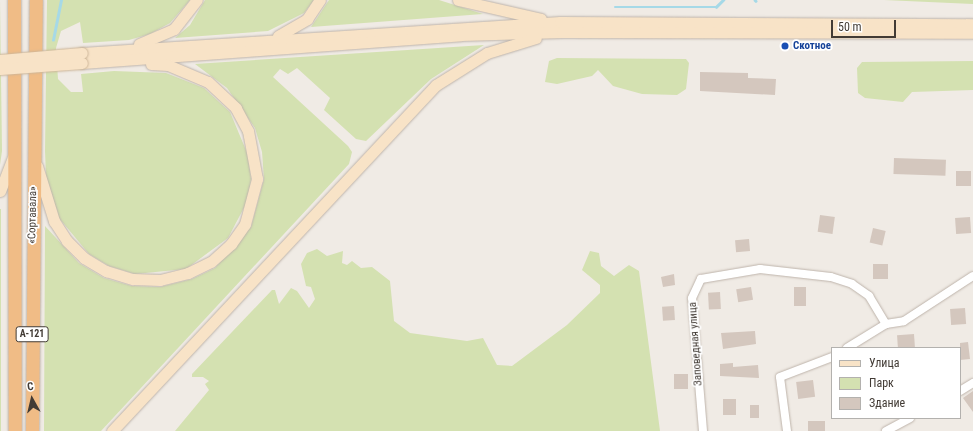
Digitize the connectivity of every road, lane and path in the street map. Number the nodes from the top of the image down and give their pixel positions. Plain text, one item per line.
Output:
1 (14, 0) edge
2 (36, 0) edge
3 (197, 0) edge
4 (320, 0) edge
5 (458, 0) edge
6 (973, 24) edge
7 (561, 27) junction
8 (973, 33) edge
9 (270, 40) junction
10 (110, 56) junction
11 (82, 58) junction
12 (0, 60) edge
13 (0, 69) edge
14 (15, 152) junction
15 (34, 152) junction
16 (0, 191) edge
17 (973, 276) edge
18 (886, 324) junction
19 (850, 347) edge
20 (831, 358) edge
21 (973, 383) edge
22 (961, 389) edge
23 (908, 419) edge
24 (15, 431) edge
25 (32, 431) edge
26 (112, 431) edge
27 (703, 431) edge
28 (787, 431) edge
29 (886, 431) edge

1 - 14 highway, «Сортавала» / А-121
2 - 15 highway, «Сортавала» / А-121
3 - 10 main road
4 - 9 main road
5 - 7 main road
6 - 7 main road
7 - 8 main road
7 - 9 main road
7 - 10 main road
7 - 26 main road
9 - 10 main road
10 - 11 main road
10 - 15 main road
11 - 12 main road, bridge
11 - 13 main road, bridge
14 - 16 main road
14 - 24 highway, «Сортавала» / А-121
15 - 25 highway, «Сортавала» / А-121
17 - 18 street
18 - 19 street
18 - 27 street, Заповедная улица
20 - 28 street
21 - 22 street
23 - 29 street

